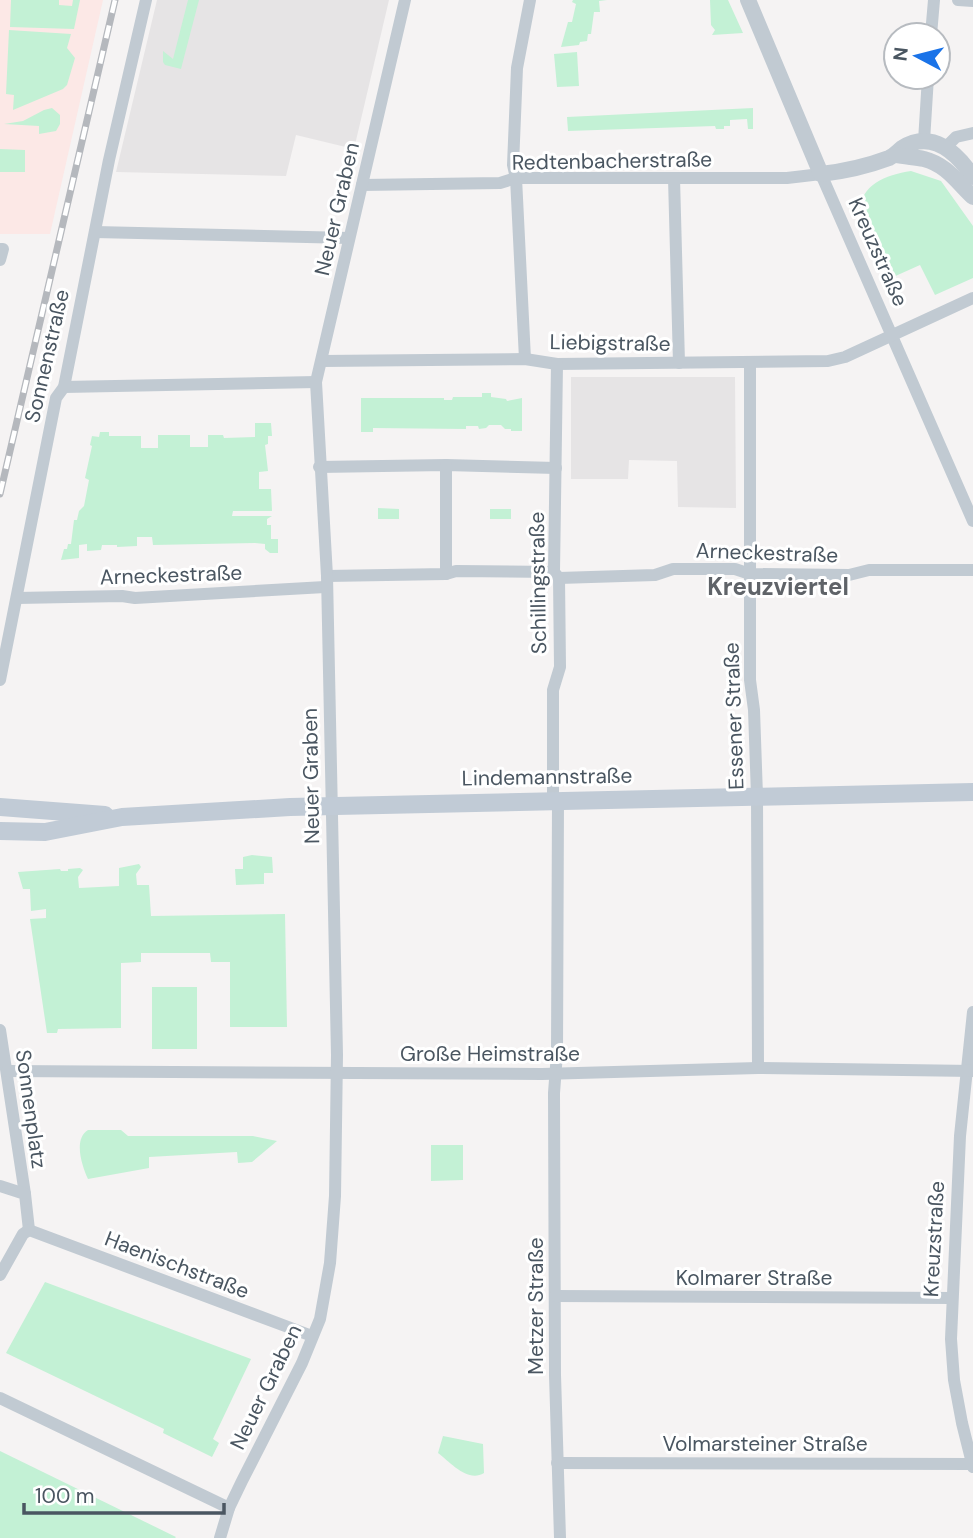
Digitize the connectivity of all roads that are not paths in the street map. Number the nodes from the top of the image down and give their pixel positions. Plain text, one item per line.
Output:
1 (146, 0) edge
2 (405, 0) edge
3 (530, 0) edge
4 (748, 0) edge
5 (934, 0) edge
6 (958, 0) edge
7 (973, 1) edge
8 (932, 21) edge
9 (927, 91) edge
10 (973, 133) edge
11 (924, 141) junction
12 (946, 147) junction
13 (896, 155) junction
14 (821, 174) junction
15 (973, 177) edge
16 (516, 178) junction
17 (674, 178) junction
18 (362, 185) junction
19 (973, 197) edge
20 (95, 232) junction
21 (349, 238) junction
22 (973, 298) edge
23 (892, 335) junction
24 (525, 359) junction
25 (322, 361) junction
26 (679, 363) junction
27 (750, 363) junction
28 (557, 364) junction
29 (316, 382) junction
30 (64, 387) junction
31 (446, 466) junction
32 (320, 467) junction
33 (556, 468) junction
34 (973, 521) edge
35 (973, 570) edge
36 (446, 574) junction
37 (557, 575) junction
38 (751, 575) junction
39 (326, 582) junction
40 (17, 598) junction
41 (0, 680) edge
42 (973, 792) edge
43 (757, 796) junction
44 (555, 800) junction
45 (330, 806) junction
46 (0, 807) edge
47 (122, 817) junction
48 (0, 831) edge
49 (973, 1012) edge
50 (0, 1030) edge
51 (758, 1068) junction
52 (7, 1071) junction
53 (970, 1071) edge
54 (337, 1073) junction
55 (556, 1074) junction
56 (0, 1186) edge
57 (25, 1194) junction
58 (29, 1230) junction
59 (0, 1275) edge
60 (555, 1296) junction
61 (952, 1298) junction
62 (312, 1336) junction
63 (0, 1398) edge
64 (557, 1462) junction
65 (972, 1466) edge
66 (229, 1508) junction
67 (220, 1538) edge
68 (560, 1538) edge

1 - 20 street, Sonnenstraße
2 - 18 street, Neuer Graben
3 - 16 street
4 - 14 street, Kreuzstraße
5 - 8 street
6 - 7 street
9 - 11 street
10 - 12 street
11 - 12 street
11 - 13 street
12 - 15 street
13 - 14 street
13 - 19 street
14 - 17 street, Redtenbacherstraße
14 - 23 street, Kreuzstraße
16 - 17 street, Redtenbacherstraße
16 - 18 street, Redtenbacherstraße
16 - 24 street
17 - 26 street
18 - 21 street, Neuer Graben
20 - 21 street
20 - 30 street, Sonnenstraße
21 - 25 street, Neuer Graben
22 - 23 street, Liebigstraße
23 - 27 street, Liebigstraße
23 - 34 street, Kreuzstraße
24 - 25 street, Liebigstraße
24 - 28 street, Liebigstraße
25 - 29 street, Neuer Graben
26 - 27 street, Liebigstraße
26 - 28 street, Liebigstraße
27 - 38 street, Essener Straße
28 - 33 street, Schillingstraße
29 - 30 street
29 - 32 street, Neuer Graben
30 - 40 street, Sonnenstraße
31 - 32 street
31 - 33 street
31 - 36 street
32 - 39 street, Neuer Graben
33 - 37 street, Schillingstraße
35 - 38 street, Arneckestraße
36 - 37 street, Arneckestraße
36 - 39 street, Arneckestraße
37 - 38 street, Arneckestraße
37 - 44 street, Schillingstraße
38 - 43 street, Essener Straße
39 - 40 street, Arneckestraße
39 - 45 street, Neuer Graben
40 - 41 street, Sonnenstraße
42 - 43 main road, Lindemannstraße
43 - 44 main road, Lindemannstraße
43 - 51 street, Essener Straße
44 - 45 main road, Lindemannstraße
44 - 55 street, Schillingstraße
45 - 47 main road, Lindemannstraße
45 - 54 street, Neuer Graben
46 - 47 main road, Lindemannstraße
47 - 48 main road, Lindemannstraße
49 - 53 street, Kreuzstraße
50 - 52 street, Sonnenplatz
51 - 53 street, Große Heimstraße
51 - 55 street, Große Heimstraße
52 - 54 street, Große Heimstraße
52 - 57 street, Sonnenplatz
53 - 61 street, Kreuzstraße
54 - 55 street, Große Heimstraße
54 - 62 street, Neuer Graben
55 - 60 street, Metzer Straße
56 - 57 street, Sonnenplatz
57 - 58 street, Sonnenplatz
58 - 59 street
58 - 62 street, Haenischstraße
60 - 61 street, Kolmarer Straße
60 - 64 street, Metzer Straße
61 - 65 street, Kreuzstraße
62 - 66 street, Neuer Graben
63 - 66 street
64 - 65 street, Volmarsteiner Straße
64 - 68 street, Metzer Straße
66 - 67 street, Neuer Graben

